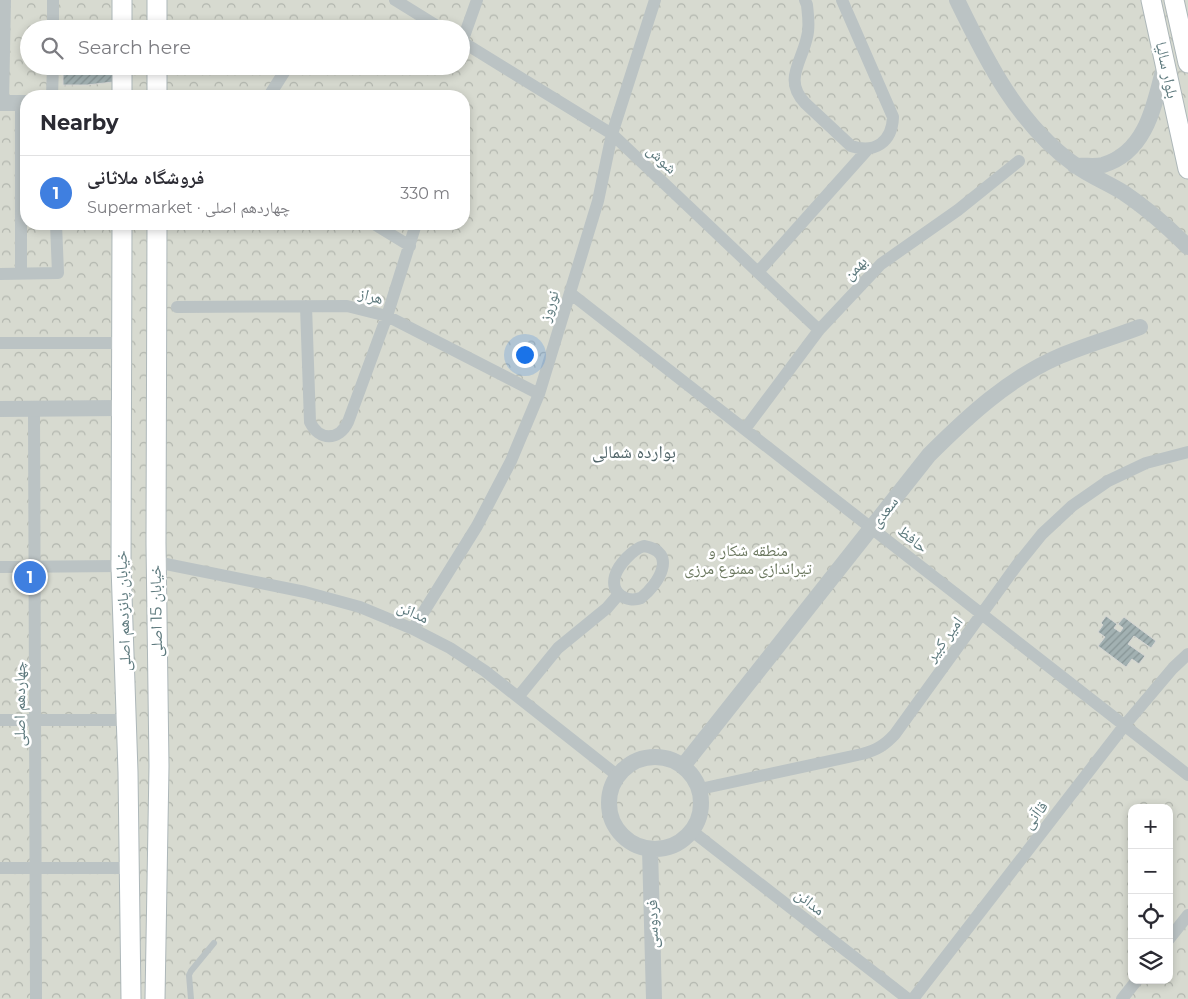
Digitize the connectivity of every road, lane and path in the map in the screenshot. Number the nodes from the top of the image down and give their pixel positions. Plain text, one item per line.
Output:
1 (5, 0) edge
2 (53, 0) edge
3 (122, 0) edge
4 (157, 0) edge
5 (396, 0) edge
6 (477, 0) edge
7 (655, 0) edge
8 (805, 0) edge
9 (842, 0) edge
10 (958, 0) edge
11 (1151, 0) edge
12 (1174, 0) edge
13 (53, 20) edge
14 (122, 20) edge
15 (157, 20) edge
16 (428, 20) edge
17 (470, 20) edge
18 (470, 46) edge
19 (1165, 63) junction
20 (1188, 63) edge
21 (52, 75) edge
22 (122, 75) edge
23 (157, 75) edge
24 (282, 75) edge
25 (52, 90) edge
26 (122, 90) edge
27 (157, 90) edge
28 (273, 90) edge
29 (2, 103) edge
30 (20, 103) edge
31 (612, 134) junction
32 (868, 149) junction
33 (1019, 161) dead end
34 (1075, 166) junction
35 (1188, 170) edge
36 (22, 230) edge
37 (56, 230) edge
38 (122, 230) edge
39 (157, 230) edge
40 (384, 230) edge
41 (414, 230) edge
42 (410, 246) junction
43 (1188, 247) edge
44 (758, 272) junction
45 (0, 274) edge
46 (21, 274) junction
47 (570, 292) junction
48 (306, 306) junction
49 (177, 307) dead end
50 (386, 316) junction
51 (1140, 327) dead end
52 (819, 330) junction
53 (0, 343) edge
54 (122, 343) junction
55 (539, 394) junction
56 (121, 408) junction
57 (34, 409) junction
58 (0, 410) edge
59 (745, 429) junction
60 (1188, 452) edge
61 (872, 527) junction
62 (156, 562) junction
63 (121, 566) junction
64 (0, 567) edge
65 (34, 567) junction
66 (619, 594) junction
67 (982, 615) junction
68 (413, 629) junction
69 (1188, 654) edge
70 (518, 697) junction
71 (0, 720) edge
72 (35, 720) junction
73 (126, 720) junction
74 (1124, 726) junction
75 (158, 766) junction
76 (683, 766) junction
77 (128, 772) junction
78 (1188, 775) edge
79 (618, 776) junction
80 (700, 789) junction
81 (692, 831) junction
82 (650, 849) junction
83 (0, 868) edge
84 (36, 868) junction
85 (130, 868) junction
86 (1188, 915) edge
87 (1173, 934) edge
88 (214, 943) dead end
89 (1134, 984) edge
90 (36, 999) edge
91 (131, 999) edge
92 (155, 999) edge
93 (191, 999) edge
94 (654, 999) edge
95 (908, 999) edge
96 (912, 999) edge
97 (1122, 999) edge

1 - 29 street
2 - 13 street
3 - 14 main road
4 - 15 main road
5 - 16 street
6 - 17 street
7 - 31 street, نوروز
8 - 32 street
9 - 32 street
10 - 34 street
11 - 19 main road, بلوار سالیا
12 - 20 main road, بلوار سالیا
18 - 31 street, شوش
19 - 34 street
19 - 35 main road, بلوار سالیا
21 - 25 street
22 - 26 main road
23 - 27 main road
24 - 28 street
29 - 30 street
31 - 44 street, شوش
31 - 47 street, نوروز
32 - 44 street
33 - 52 street, بهمن
34 - 43 street
36 - 46 street
37 - 46 street
38 - 54 main road, خیابان پانزدهم اصلی
39 - 62 main road, خیابان 15 اصلی
40 - 42 street
41 - 42 street
42 - 50 street
44 - 52 street, شوش
45 - 46 street
47 - 55 street, نوروز
47 - 59 street, حافظ
48 - 49 street, هراز
48 - 50 street, هراز
48 - 50 street
50 - 55 street, هراز
51 - 61 street, سعدی
52 - 59 street, بهمن
53 - 54 street
54 - 56 main road, خیابان پانزدهم اصلی
55 - 68 street, نوروز
56 - 57 street
56 - 63 main road, خیابان پانزدهم اصلی
57 - 58 street
57 - 65 street, چهاردهم اصلی
59 - 61 street, حافظ
60 - 67 street, امیر کبیر
61 - 67 street, حافظ
61 - 76 street, سعدی
62 - 68 street, مدائن
62 - 75 main road, خیابان 15 اصلی
63 - 65 street
63 - 73 main road, خیابان پانزدهم اصلی
64 - 65 street
65 - 72 street, چهاردهم اصلی
66 - 66 street
66 - 70 street
67 - 74 street, حافظ
67 - 80 street, امیر کبیر
68 - 70 street, مدائن
69 - 74 street, قاآنی
70 - 79 street, مدائن
71 - 72 street
72 - 73 street
72 - 84 street, چهاردهم اصلی
73 - 77 main road, خیابان پانزدهم اصلی
74 - 78 street, حافظ
74 - 96 street, قاآنی
75 - 77 main road
75 - 92 main road, خیابان 15 اصلی
76 - 79 street
76 - 80 street
77 - 85 main road, خیابان پانزدهم اصلی
79 - 82 street
80 - 81 street
81 - 82 street
81 - 95 street, مدائن
82 - 94 street, فردوسی
83 - 84 street
84 - 85 street
84 - 90 street, چهاردهم اصلی
85 - 91 main road, خیابان پانزدهم اصلی
86 - 87 street
88 - 93 lane
89 - 97 street

